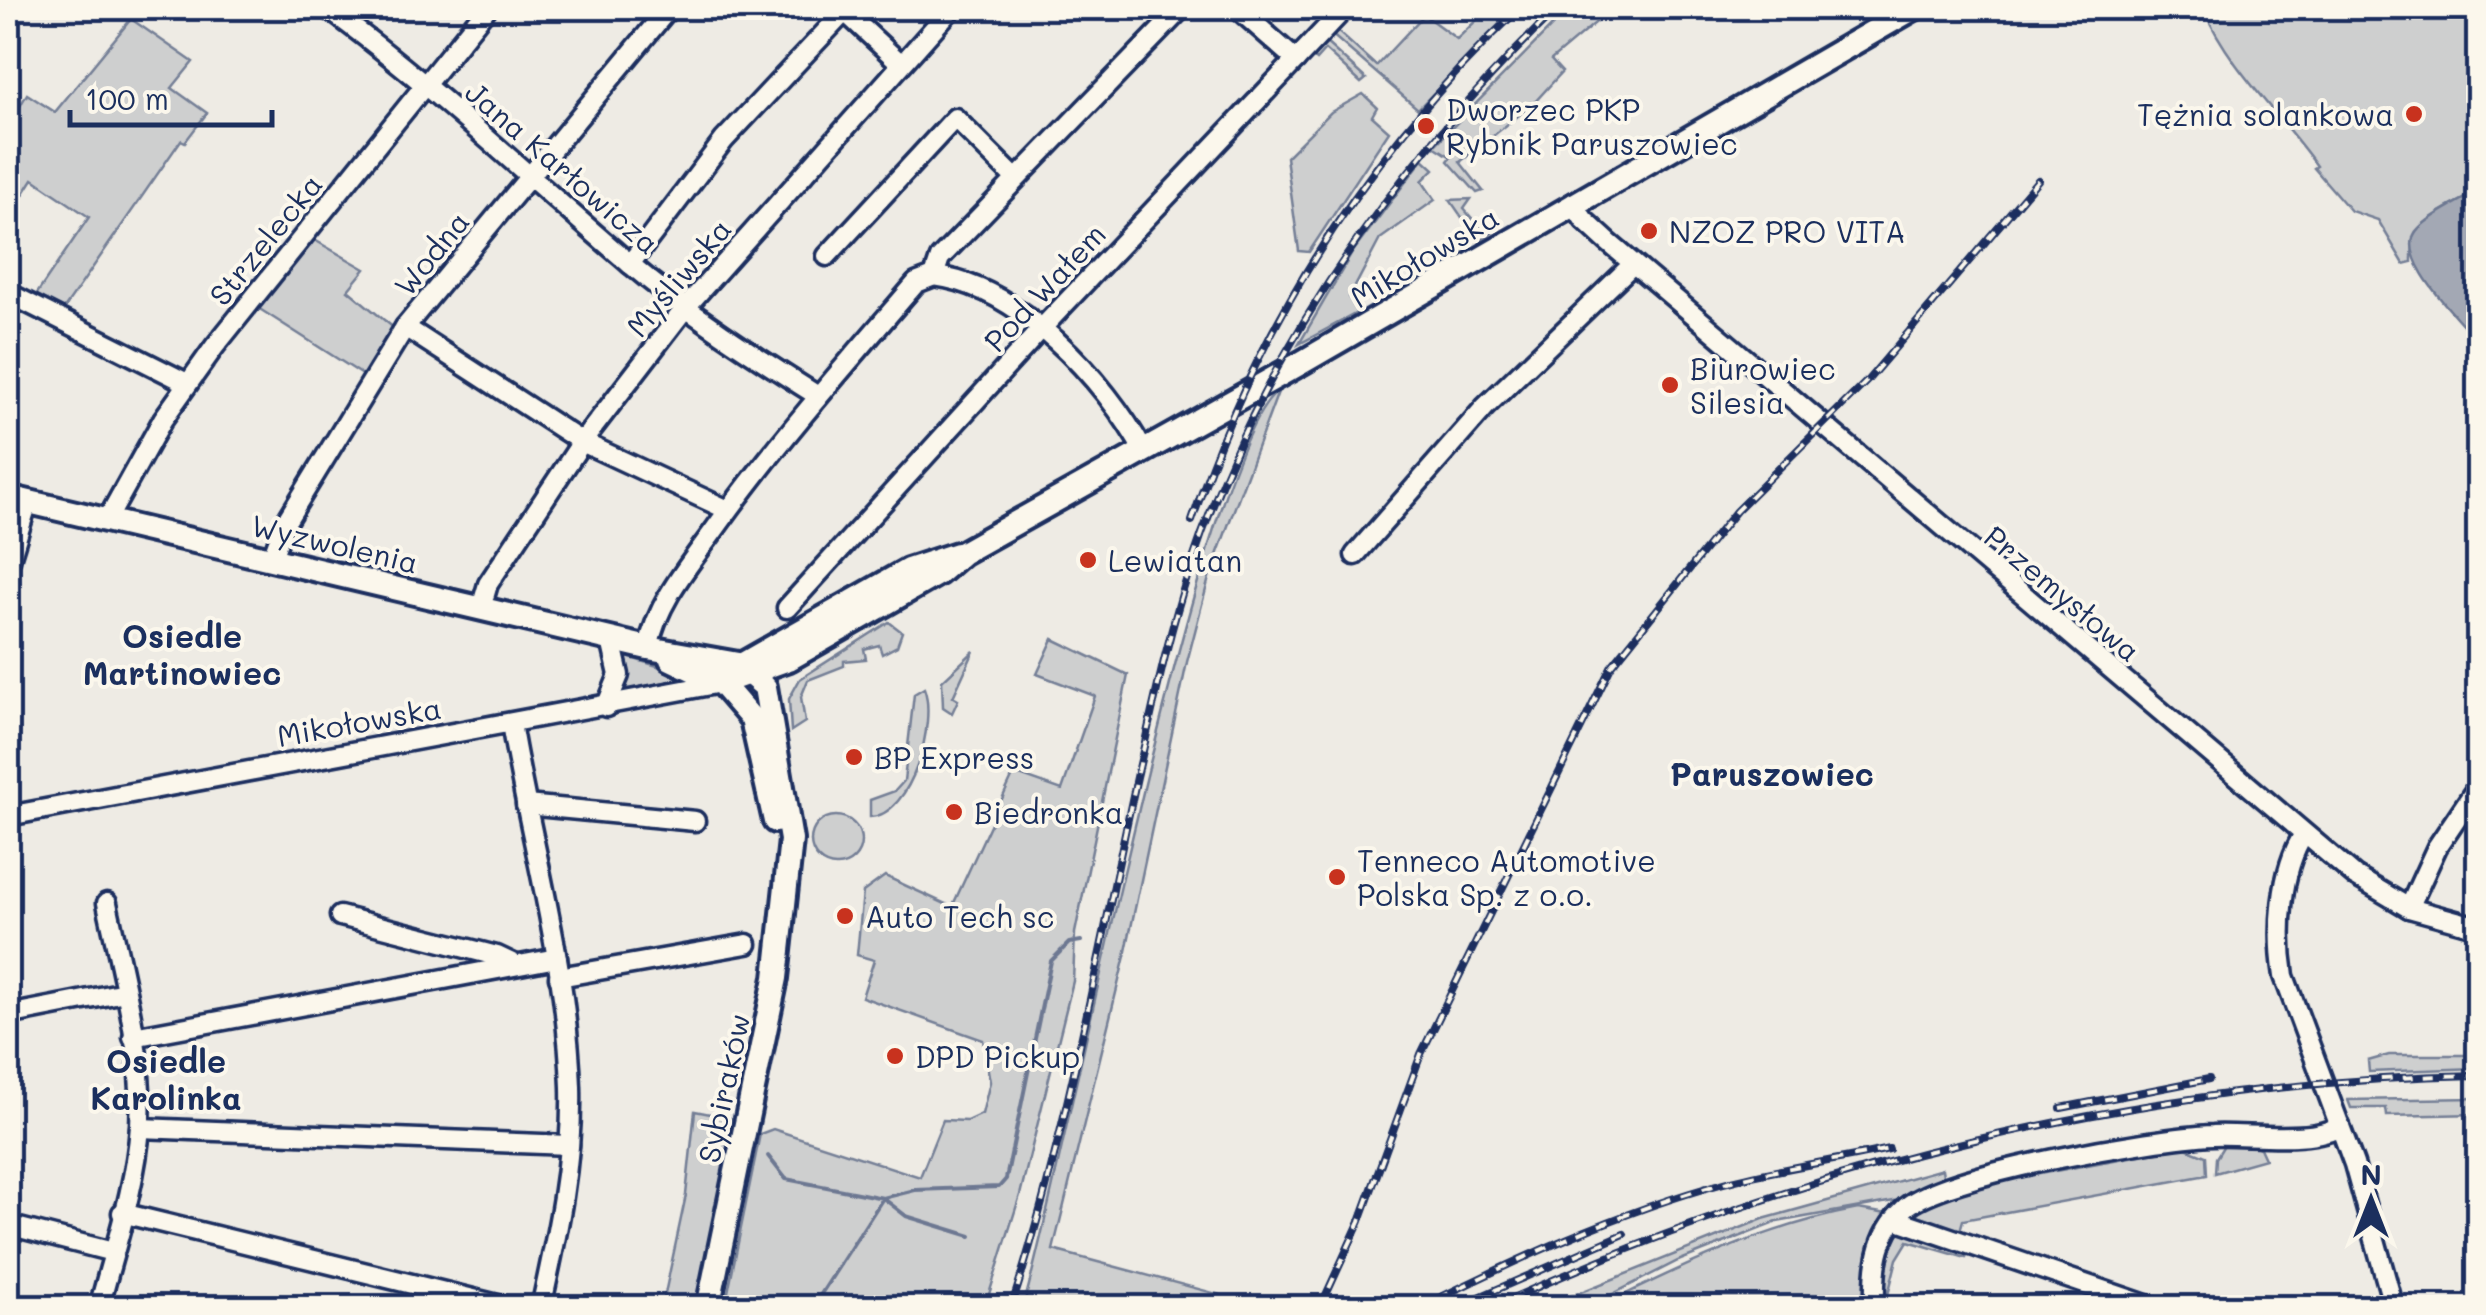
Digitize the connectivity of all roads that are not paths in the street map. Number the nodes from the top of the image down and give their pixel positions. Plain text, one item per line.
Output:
1 (12, 8) edge
2 (327, 8) edge
3 (487, 8) edge
4 (670, 8) edge
5 (952, 8) edge
6 (1182, 8) edge
7 (1237, 8) edge
8 (1346, 8) edge
9 (1914, 8) edge
10 (846, 9) edge
11 (8, 16) edge
12 (1296, 60) junction
13 (900, 62) junction
14 (426, 84) junction
15 (530, 174) junction
16 (1016, 178) junction
17 (1573, 203) junction
18 (827, 256) dead end
19 (630, 264) junction
20 (1633, 264) junction
21 (934, 276) junction
22 (8, 293) edge
23 (686, 307) junction
24 (406, 327) junction
25 (1041, 329) junction
26 (187, 383) junction
27 (818, 396) junction
28 (582, 442) junction
29 (1144, 452) junction
30 (18, 499) edge
31 (728, 510) junction
32 (107, 520) junction
33 (1354, 555) dead end
34 (272, 558) junction
35 (8, 566) edge
36 (481, 608) junction
37 (787, 608) dead end
38 (611, 640) junction
39 (648, 648) junction
40 (747, 669) junction
41 (721, 682) junction
42 (606, 707) junction
43 (511, 723) junction
44 (2478, 786) edge
45 (526, 804) junction
46 (8, 816) edge
47 (695, 820) dead end
48 (2304, 834) junction
49 (786, 878) junction
50 (107, 903) dead end
51 (2409, 908) junction
52 (340, 916) dead end
53 (2478, 927) edge
54 (747, 944) dead end
55 (516, 966) junction
56 (558, 967) junction
57 (125, 992) junction
58 (8, 1015) edge
59 (133, 1037) junction
60 (2340, 1125) junction
61 (140, 1128) junction
62 (570, 1145) junction
63 (122, 1214) junction
64 (1898, 1215) junction
65 (8, 1226) edge
66 (113, 1252) junction
67 (99, 1308) edge
68 (510, 1308) edge
69 (541, 1308) edge
70 (708, 1308) edge
71 (1875, 1308) edge
72 (2154, 1308) edge
73 (2394, 1308) edge

1 - 11 street
2 - 14 street, Jana Karłowicza
3 - 14 street, Strzelecka
4 - 15 street, Wodna
5 - 13 street, Myśliwska
6 - 16 street
7 - 12 street
8 - 12 street, Pod Wałem
9 - 17 main road, Mikołowska
10 - 13 street
10 - 19 street
12 - 25 street, Pod Wałem
13 - 23 street, Myśliwska
14 - 15 street, Jana Karłowicza
14 - 26 street, Strzelecka
15 - 19 street, Jana Karłowicza
15 - 24 street, Wodna
16 - 18 street
16 - 21 street
17 - 20 street, Przemysłowa
17 - 29 main road, Mikołowska
19 - 23 street, Jana Karłowicza
20 - 33 street
20 - 48 street, Przemysłowa
21 - 25 street
21 - 27 street
22 - 26 street
23 - 27 street, Jana Karłowicza
23 - 28 street, Myśliwska
24 - 28 street
24 - 34 street, Wodna
25 - 29 street
25 - 37 street, Pod Wałem
26 - 32 street, Strzelecka
27 - 31 street
28 - 31 street
28 - 36 street, Myśliwska
29 - 40 main road, Mikołowska
30 - 32 main road, Wyzwolenia
30 - 35 street
31 - 39 street
32 - 34 main road, Wyzwolenia
34 - 36 main road, Wyzwolenia
36 - 38 main road, Wyzwolenia
38 - 39 main road, Wyzwolenia
38 - 42 street
39 - 40 main road, Wyzwolenia
39 - 41 main road, Wyzwolenia
40 - 41 main road, Mikołowska
40 - 49 main road, Sybiraków
41 - 42 street, Mikołowska
41 - 49 main road, Sybiraków
42 - 43 street, Mikołowska
43 - 45 street
43 - 46 street, Mikołowska
44 - 51 street
45 - 47 street
45 - 56 street
48 - 51 street, Przemysłowa
48 - 60 street
49 - 70 main road, Sybiraków
50 - 57 street
51 - 53 street, Przemysłowa
52 - 55 street
54 - 56 street
55 - 56 street
55 - 59 street
56 - 62 street
57 - 58 street
57 - 59 street
59 - 61 street
60 - 64 street
60 - 73 street
61 - 62 street
61 - 63 street
62 - 69 street
63 - 66 street
63 - 68 street
64 - 71 street
64 - 72 street
65 - 66 street
66 - 67 street

